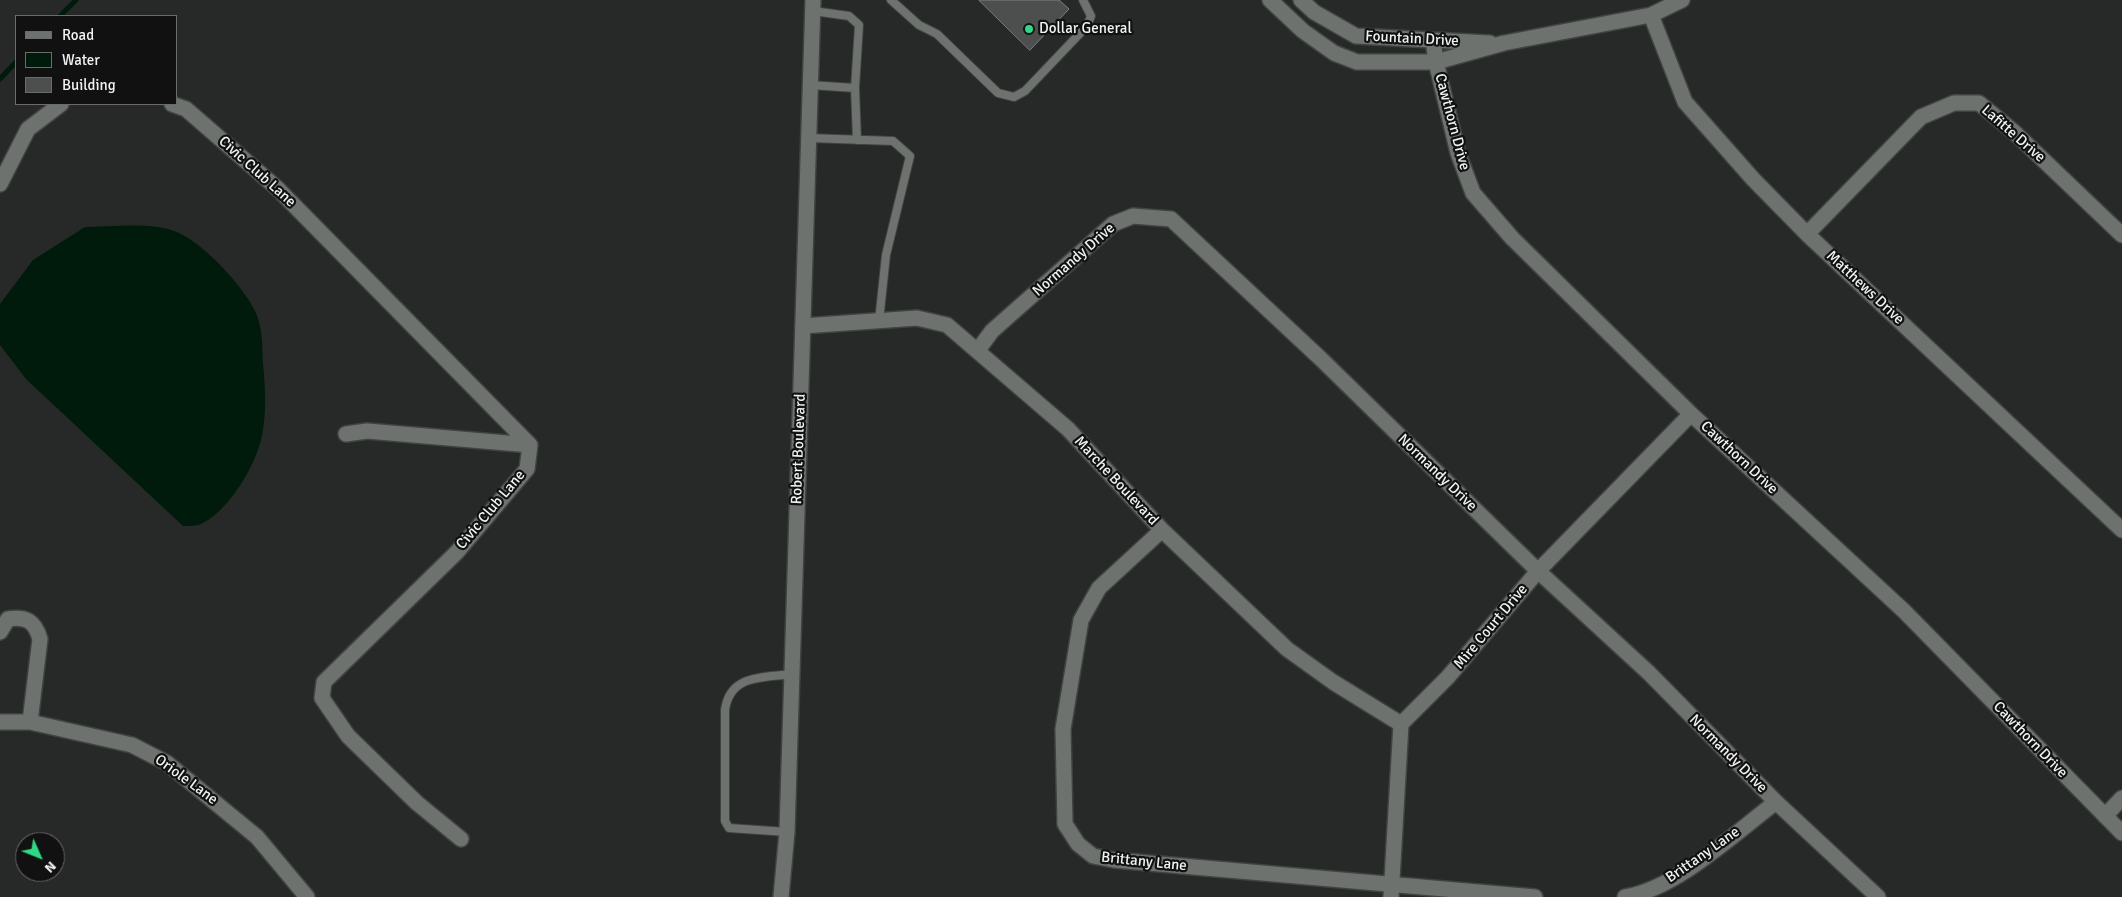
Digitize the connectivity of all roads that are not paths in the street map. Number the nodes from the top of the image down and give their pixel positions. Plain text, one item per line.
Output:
1 (891, 0) edge
2 (1083, 0) edge
3 (1270, 0) edge
4 (1301, 0) edge
5 (1682, 0) edge
6 (813, 5) edge
7 (1650, 14) junction
8 (1433, 40) junction
9 (1504, 43) junction
10 (1436, 62) junction
11 (810, 85) junction
12 (856, 88) junction
13 (60, 105) edge
14 (175, 105) edge
15 (809, 138) junction
16 (857, 140) junction
17 (0, 184) edge
18 (1807, 234) junction
19 (2122, 235) edge
20 (879, 321) junction
21 (803, 326) junction
22 (978, 350) junction
23 (1691, 414) junction
24 (346, 434) dead end
25 (530, 445) junction
26 (1162, 530) junction
27 (2122, 530) edge
28 (1538, 572) junction
29 (0, 632) edge
30 (792, 674) junction
31 (0, 722) edge
32 (30, 722) junction
33 (1401, 724) junction
34 (2122, 798) edge
35 (1776, 802) junction
36 (2105, 816) junction
37 (787, 832) junction
38 (2122, 832) edge
39 (461, 839) dead end
40 (1391, 891) edge
41 (307, 897) edge
42 (781, 897) edge
43 (1535, 897) edge
44 (1625, 897) edge
45 (1878, 897) edge

1 - 2 lane
3 - 10 street, Fountain Drive
4 - 8 street, Fountain Drive
5 - 7 street, Fountain Drive
6 - 11 street, Robert Boulevard
6 - 12 lane
7 - 9 street, Fountain Drive
7 - 18 street, Matthews Drive
8 - 9 street, Fountain Drive
8 - 10 street, Cawthorn Drive
9 - 10 street, Fountain Drive
10 - 23 street, Cawthorn Drive
11 - 12 lane
11 - 15 street, Robert Boulevard
12 - 16 lane
13 - 17 street
14 - 25 street, Civic Club Lane
15 - 16 lane
15 - 21 street, Robert Boulevard
16 - 20 lane
18 - 19 street, Lafitte Drive
18 - 27 street, Matthews Drive
20 - 21 street, Marche Boulevard
20 - 22 street, Marche Boulevard
21 - 30 street, Robert Boulevard
22 - 26 street, Marche Boulevard
22 - 28 street, Normandy Drive
23 - 28 street, Mire Court Drive
23 - 36 street, Cawthorn Drive
24 - 25 street
25 - 39 street, Civic Club Lane
26 - 33 street, Marche Boulevard
26 - 40 street, Brittany Lane
28 - 33 street, Mire Court Drive
28 - 35 street, Normandy Drive
29 - 32 street
30 - 37 street, Robert Boulevard
30 - 37 lane
31 - 32 street, Oriole Lane
32 - 41 street, Oriole Lane
33 - 40 street
34 - 36 street
35 - 44 street, Brittany Lane
35 - 45 street, Normandy Drive
36 - 38 street, Cawthorn Drive
37 - 42 street, Robert Boulevard
40 - 43 street, Brittany Lane

